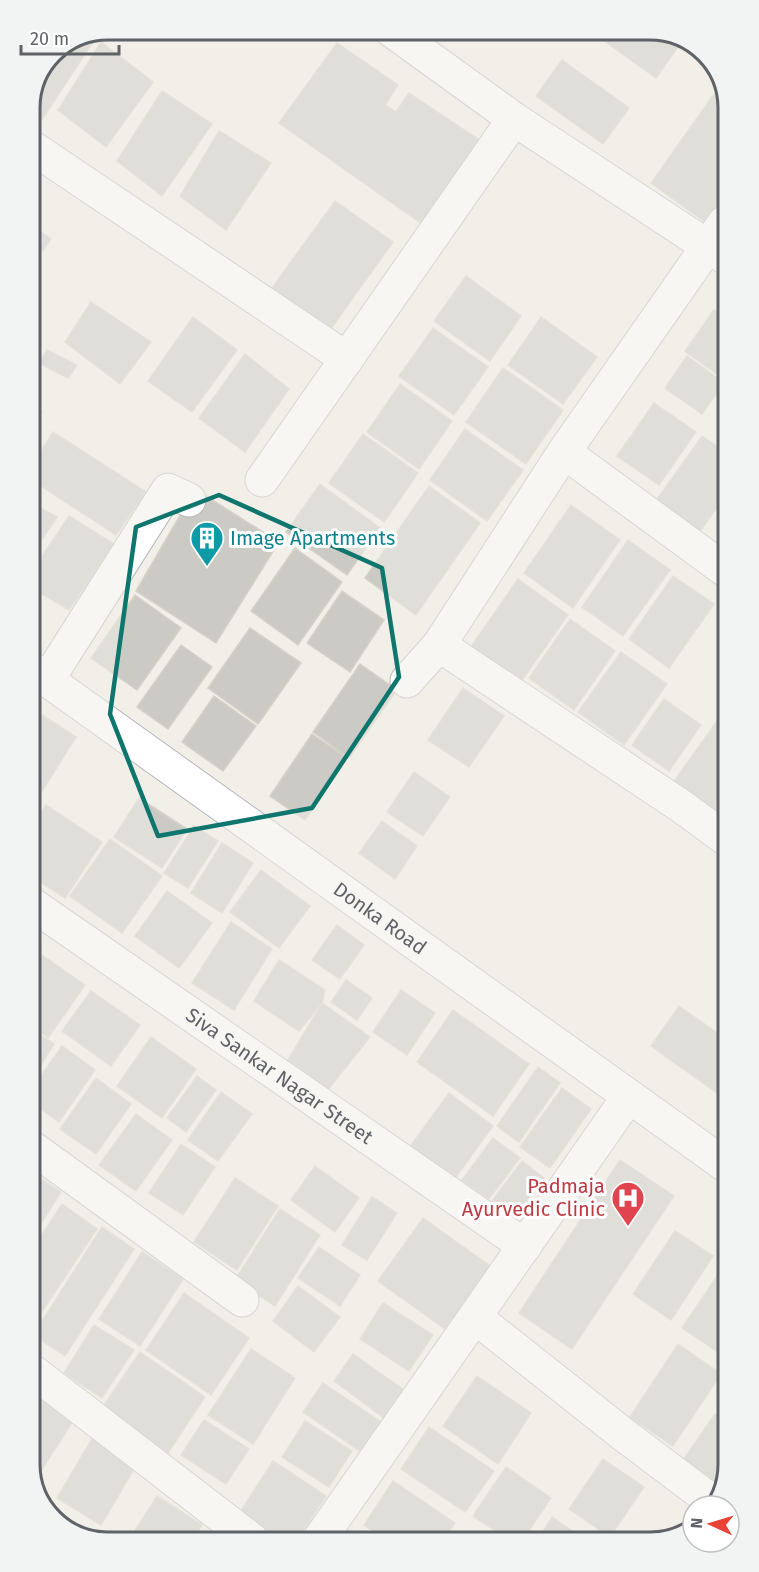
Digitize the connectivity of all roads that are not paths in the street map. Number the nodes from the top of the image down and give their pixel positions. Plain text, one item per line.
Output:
1 (406, 41) edge
2 (514, 119) junction
3 (41, 153) edge
4 (718, 242) edge
5 (347, 359) junction
6 (564, 452) junction
7 (262, 480) dead end
8 (189, 500) dead end
9 (718, 565) edge
10 (439, 645) junction
11 (41, 673) edge
12 (40, 674) edge
13 (407, 681) dead end
14 (718, 832) edge
15 (40, 910) edge
16 (629, 1096) junction
17 (40, 1154) edge
18 (718, 1160) edge
19 (525, 1246) junction
20 (242, 1300) dead end
21 (475, 1317) junction
22 (40, 1377) edge
23 (704, 1494) edge
24 (241, 1531) edge
25 (325, 1531) edge

1 - 2 street
2 - 4 street
2 - 5 street
3 - 5 street
4 - 6 street
5 - 7 street
6 - 9 street
6 - 10 street
8 - 11 street
10 - 13 street
10 - 14 street
12 - 16 street, Donka Road
15 - 19 street, Siva Sankar Nagar Street
16 - 18 street, Donka Road
16 - 19 street
17 - 20 street
19 - 21 street
21 - 23 street
21 - 25 street
22 - 24 street

